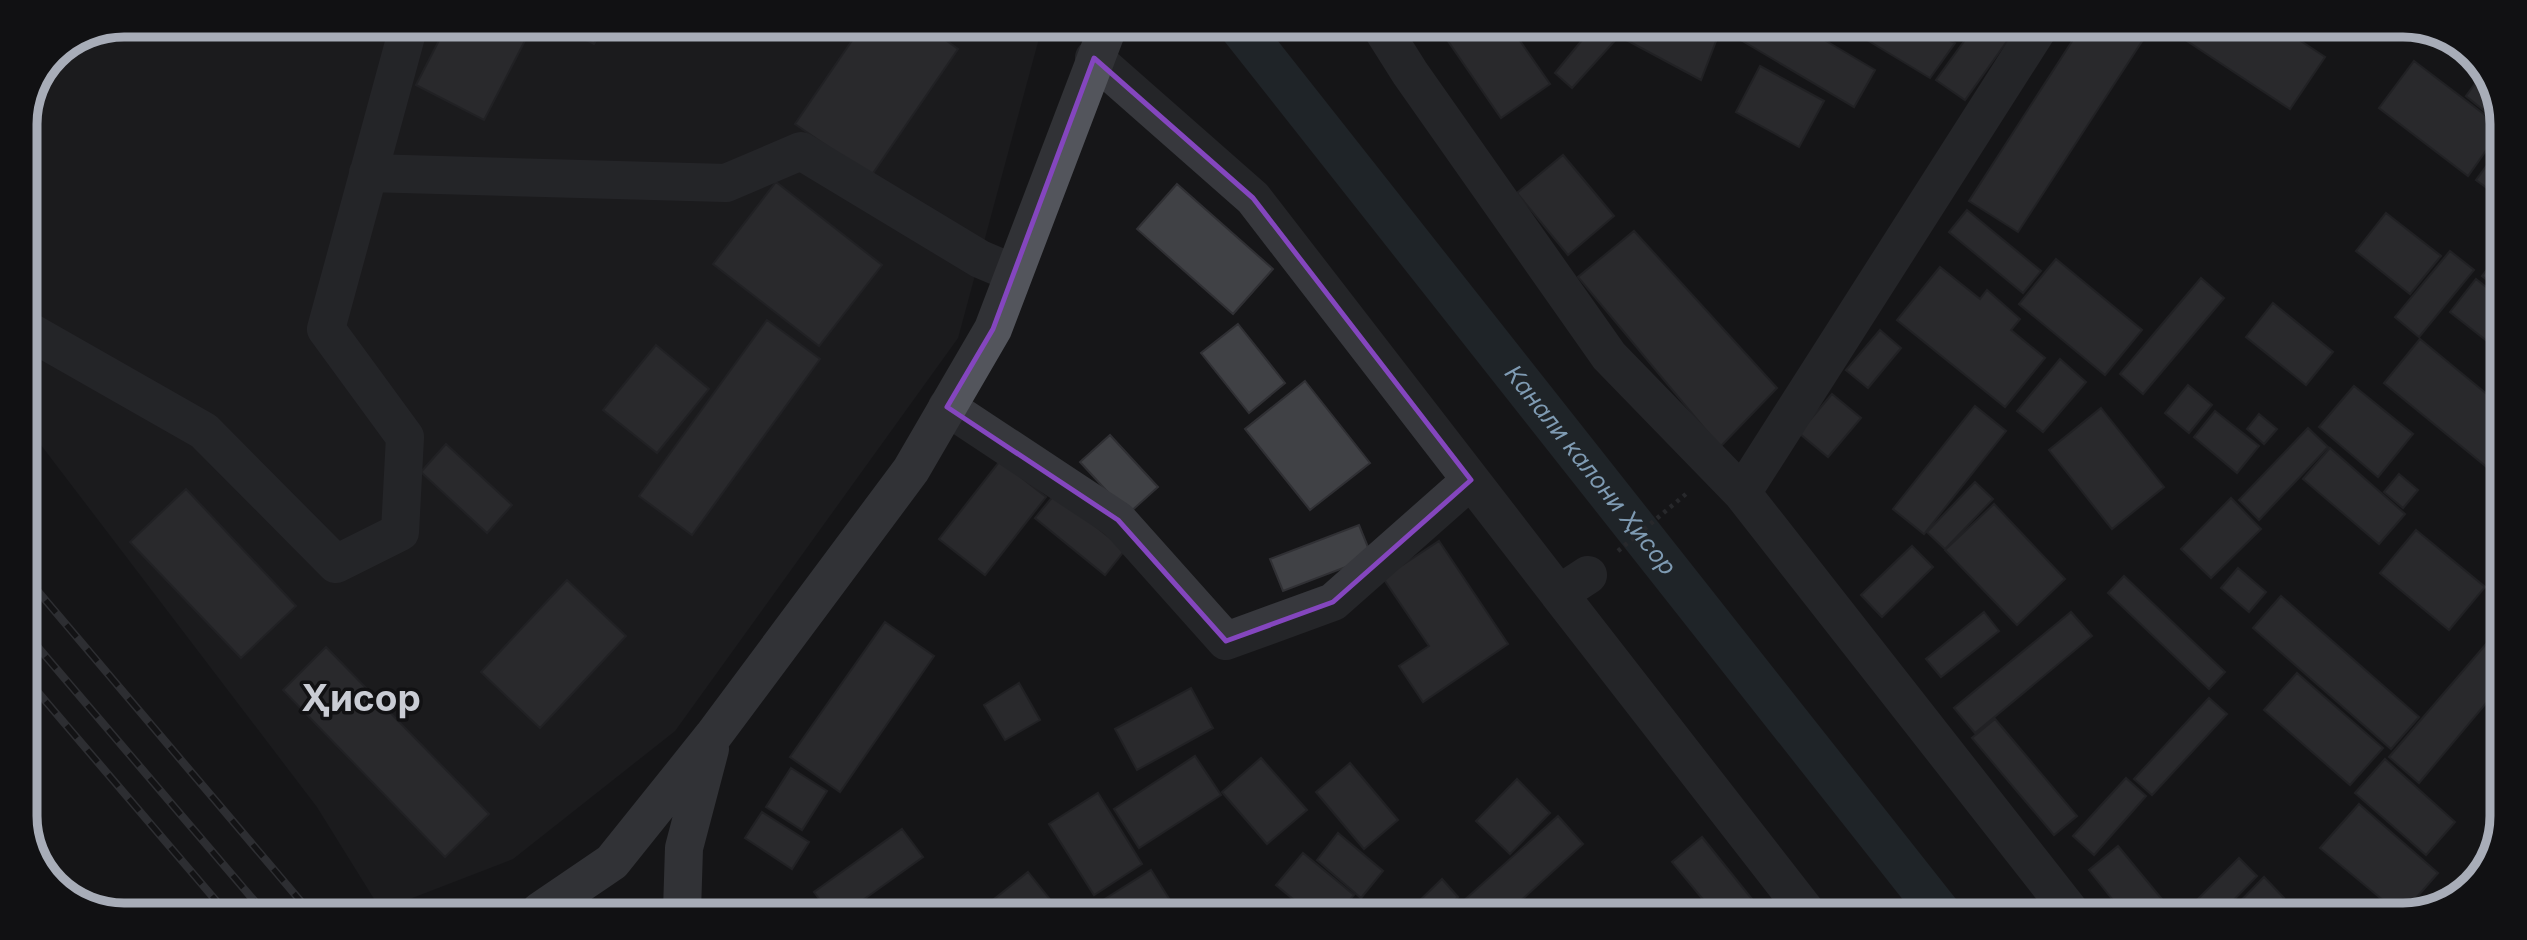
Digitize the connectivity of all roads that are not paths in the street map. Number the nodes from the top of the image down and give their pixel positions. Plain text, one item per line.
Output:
1 (406, 37) edge
2 (1387, 37) edge
3 (2033, 37) edge
4 (1101, 42) edge
5 (368, 173) junction
6 (1013, 273) junction
7 (37, 336) edge
8 (947, 407) junction
9 (1471, 480) junction
10 (1742, 493) junction
11 (713, 736) junction
12 (552, 903) edge
13 (682, 903) edge
14 (1800, 903) edge
15 (2064, 903) edge

1 - 5 street
2 - 10 street
3 - 10 street
4 - 6 main road
4 - 9 street
5 - 6 street
5 - 7 street
6 - 8 main road
8 - 9 street
8 - 11 main road
9 - 14 street
10 - 15 street
11 - 12 main road
11 - 13 main road

